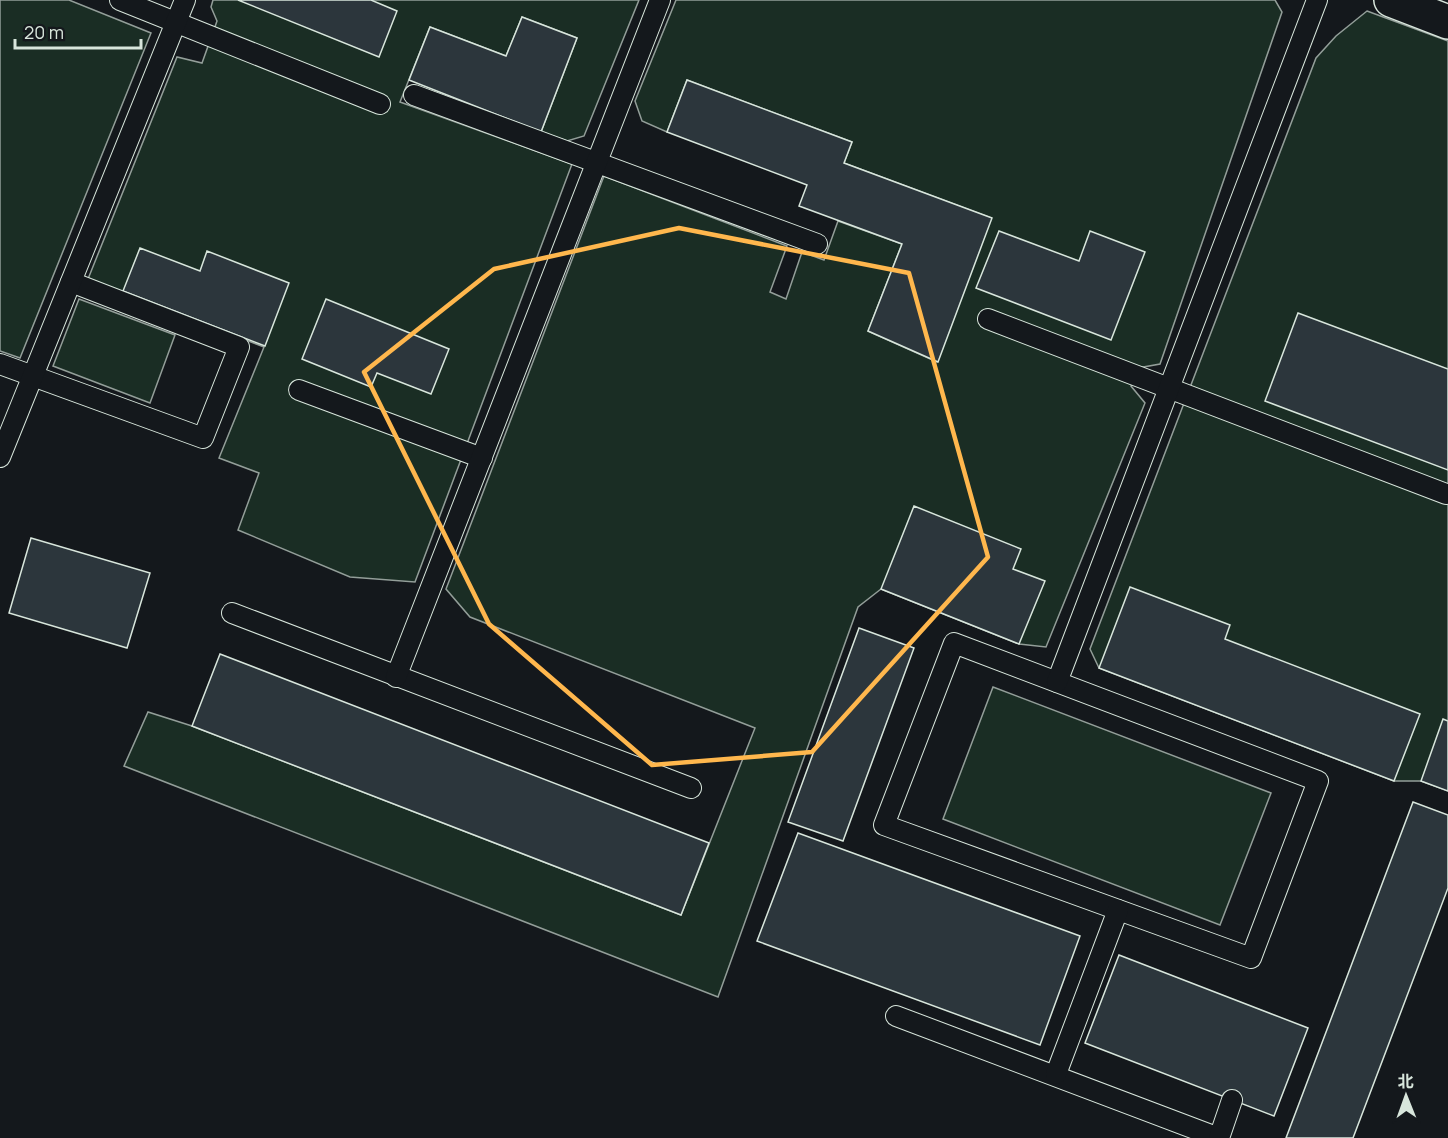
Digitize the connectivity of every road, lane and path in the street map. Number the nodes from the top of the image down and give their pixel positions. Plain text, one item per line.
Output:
1 (120, 0) edge
2 (185, 0) edge
3 (660, 0) edge
4 (1317, 0) edge
5 (1391, 0) edge
6 (176, 22) junction
7 (1448, 22) edge
8 (414, 96) dead end
9 (380, 104) dead end
10 (597, 163) junction
11 (817, 244) dead end
12 (71, 282) junction
13 (988, 319) dead end
14 (0, 364) edge
15 (34, 376) junction
16 (1169, 388) junction
17 (299, 390) dead end
18 (0, 457) edge
19 (482, 458) junction
20 (1446, 494) dead end
21 (232, 613) dead end
22 (396, 677) junction
23 (1057, 682) junction
24 (692, 789) dead end
25 (1118, 910) junction
26 (896, 1016) dead end
27 (1056, 1074) junction
28 (1233, 1100) dead end
29 (1219, 1138) edge

1 - 6 lane
2 - 6 lane
3 - 10 lane
4 - 16 lane
5 - 7 street
6 - 9 lane
6 - 12 lane
8 - 10 lane
10 - 11 lane
10 - 19 lane
12 - 15 lane
12 - 15 lane
13 - 16 lane
14 - 15 lane
15 - 18 lane
16 - 20 lane
16 - 23 lane
17 - 19 lane
19 - 22 lane
21 - 22 lane
22 - 24 lane
23 - 25 lane
23 - 25 lane
25 - 27 lane
26 - 27 lane
27 - 29 lane
28 - 29 lane

